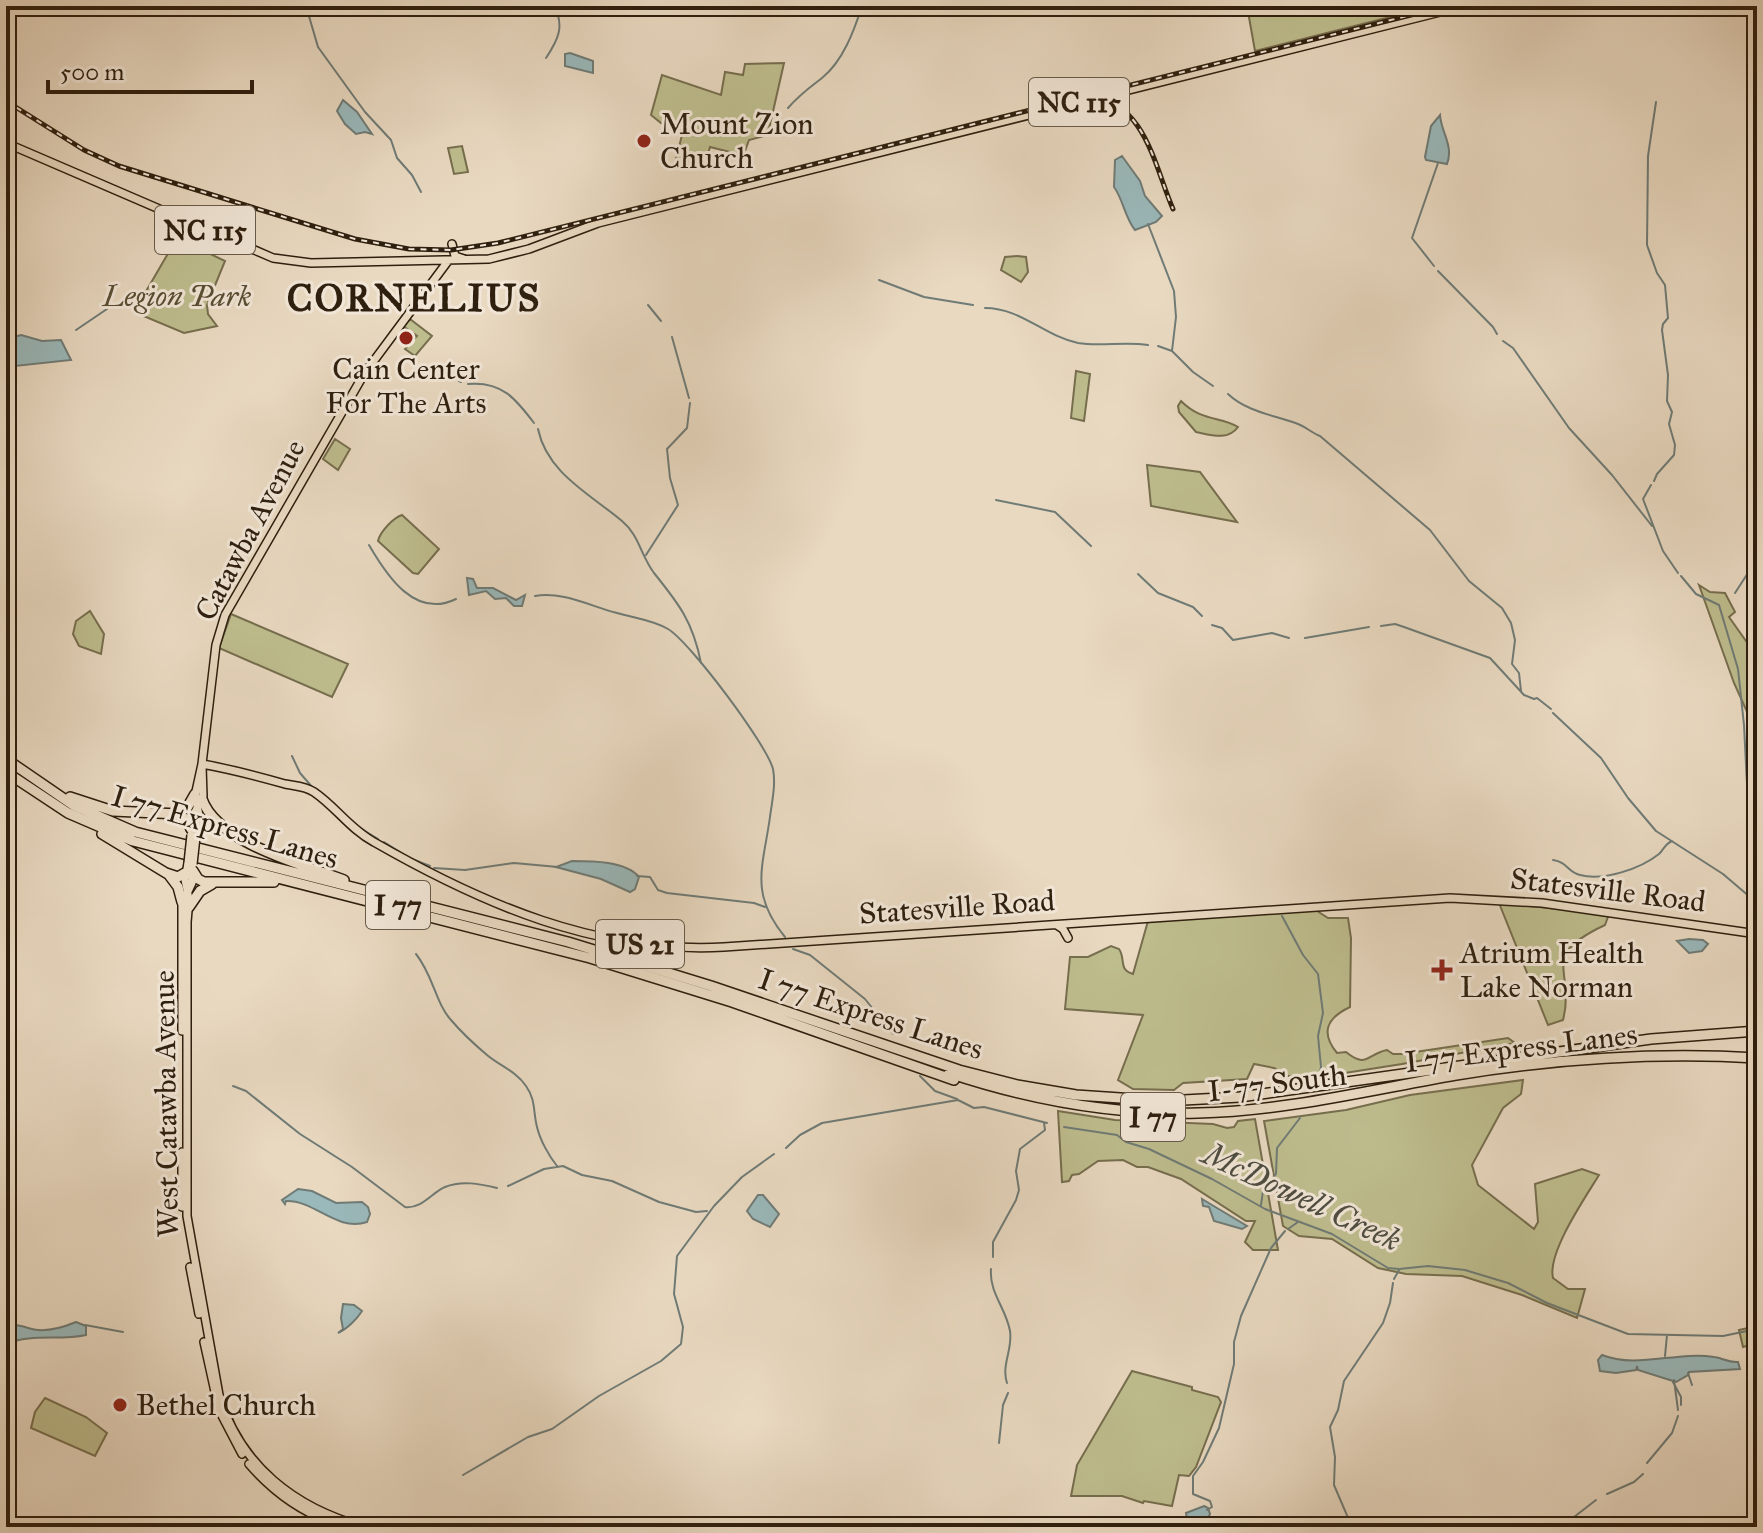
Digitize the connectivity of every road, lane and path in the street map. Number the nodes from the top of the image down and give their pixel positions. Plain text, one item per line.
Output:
1 (1464, 6) edge
2 (1751, 6) edge
3 (1757, 8) edge
4 (6, 143) edge
5 (452, 244) dead end
6 (429, 260) junction
7 (470, 260) junction
8 (448, 261) junction
9 (437, 276) junction
10 (6, 759) edge
11 (202, 764) junction
12 (6, 770) edge
13 (60, 793) junction
14 (198, 801) junction
15 (68, 813) junction
16 (173, 814) junction
17 (218, 823) junction
18 (194, 832) junction
19 (190, 868) junction
20 (166, 873) junction
21 (219, 882) junction
22 (309, 886) junction
23 (362, 886) junction
24 (186, 904) junction
25 (1054, 924) junction
26 (1757, 934) edge
27 (1068, 938) dead end
28 (649, 962) junction
29 (679, 976) junction
30 (766, 1014) junction
31 (801, 1022) junction
32 (182, 1028) junction
33 (1757, 1029) edge
34 (187, 1056) junction
35 (1757, 1060) edge
36 (182, 1066) junction
37 (1512, 1067) junction
38 (1552, 1067) junction
39 (1369, 1075) junction
40 (1340, 1084) junction
41 (187, 1097) junction
42 (182, 1216) junction
43 (191, 1245) junction
44 (191, 1273) junction
45 (201, 1301) junction
46 (233, 1441) junction
47 (256, 1465) junction
48 (345, 1527) edge
49 (364, 1527) edge

1 - 7 main road, NC 115
2 - 3 main road
4 - 6 main road, NC 115
5 - 7 main road
6 - 8 main road, NC 115
6 - 9 main road
7 - 8 main road, NC 115
8 - 9 main road, Catawba Avenue
9 - 11 main road, Catawba Avenue
10 - 13 highway, I 77
10 - 29 highway, I 77 Express Lanes / I 77
11 - 14 main road, Catawba Avenue
11 - 25 main road, Statesville Road / US 21
12 - 15 highway, I-77 South / I 77
12 - 31 highway, I 77 Express Lanes / I 77
13 - 16 highway
13 - 23 highway, I 77
14 - 16 highway
14 - 17 highway
14 - 18 main road, Catawba Avenue
15 - 20 highway
15 - 22 highway, I-77 South / I 77
16 - 18 highway
17 - 18 highway
17 - 23 highway
18 - 19 main road, Catawba Avenue, bridge
19 - 20 highway
19 - 21 highway
19 - 24 main road, West Catawba Avenue
20 - 24 highway
21 - 22 highway
21 - 24 highway
22 - 30 highway, I-77 South / I 77
23 - 28 highway, I 77
24 - 32 main road, West Catawba Avenue
24 - 34 main road, West Catawba Avenue
25 - 26 main road, Statesville Road / US 21
25 - 27 main road
28 - 29 highway
28 - 39 highway, I 77
29 - 40 highway, I 77 Express Lanes / I 77
30 - 31 highway
30 - 38 highway, I-77 South / I 77
31 - 37 highway, I 77 Express Lanes / I 77
32 - 34 main road
32 - 36 main road, West Catawba Avenue
33 - 39 highway, I 77
33 - 40 highway, I 77 Express Lanes / I 77
34 - 41 main road, West Catawba Avenue
35 - 37 highway, I 77 Express Lanes / I 77
35 - 38 highway, I 77
36 - 41 main road
36 - 42 main road, West Catawba Avenue
37 - 38 highway
39 - 40 highway
41 - 43 main road, West Catawba Avenue
42 - 43 main road
42 - 44 main road, West Catawba Avenue
43 - 45 main road, West Catawba Avenue
44 - 45 main road
44 - 46 main road, West Catawba Avenue
45 - 47 main road, West Catawba Avenue
46 - 47 main road
46 - 48 main road, West Catawba Avenue
47 - 49 main road, West Catawba Avenue

